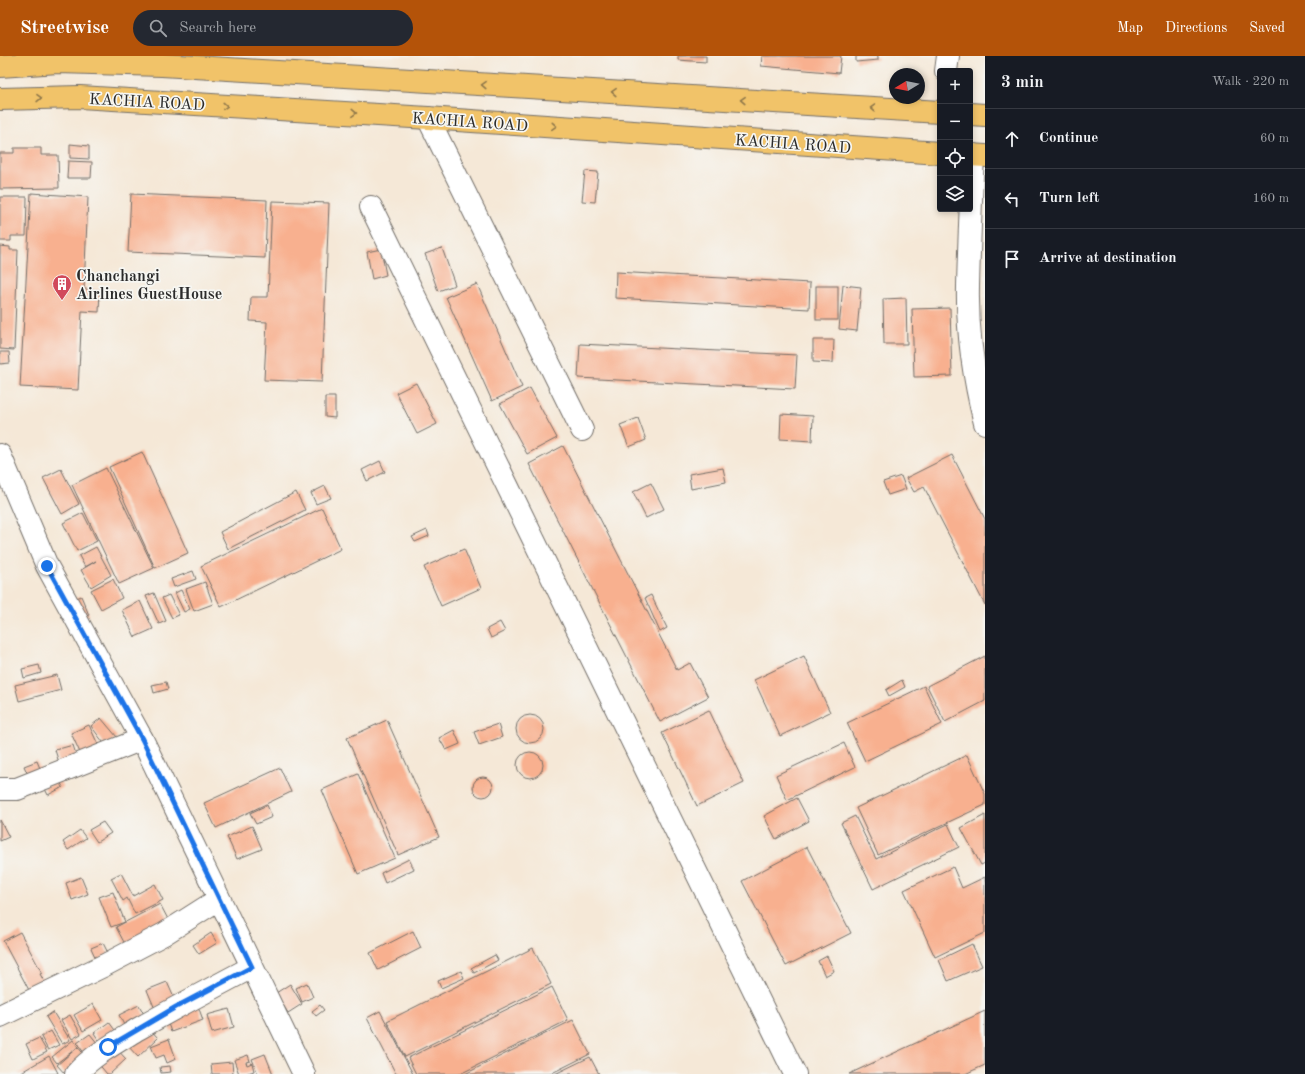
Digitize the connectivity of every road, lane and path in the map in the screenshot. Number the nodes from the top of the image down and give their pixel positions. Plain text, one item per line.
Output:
1 (948, 56) edge
2 (0, 66) edge
3 (946, 68) edge
4 (0, 99) edge
5 (937, 112) edge
6 (973, 114) edge
7 (985, 115) edge
8 (428, 118) junction
9 (937, 153) edge
10 (976, 155) edge
11 (371, 206) dead end
12 (985, 423) edge
13 (582, 430) dead end
14 (0, 455) edge
15 (142, 739) junction
16 (0, 790) edge
17 (219, 899) junction
18 (252, 967) junction
19 (0, 1016) edge
20 (76, 1074) edge
21 (304, 1074) edge
22 (794, 1074) edge

1 - 3 street
5 -> 2 main road
4 -> 8 main road, KACHIA ROAD
6 - 7 main road
8 -> 9 main road, KACHIA ROAD
8 - 13 street
10 - 12 street
11 - 22 street
14 - 15 street
15 - 16 street
15 - 17 street
17 - 18 street
17 - 19 street
18 - 20 street
18 - 21 street

